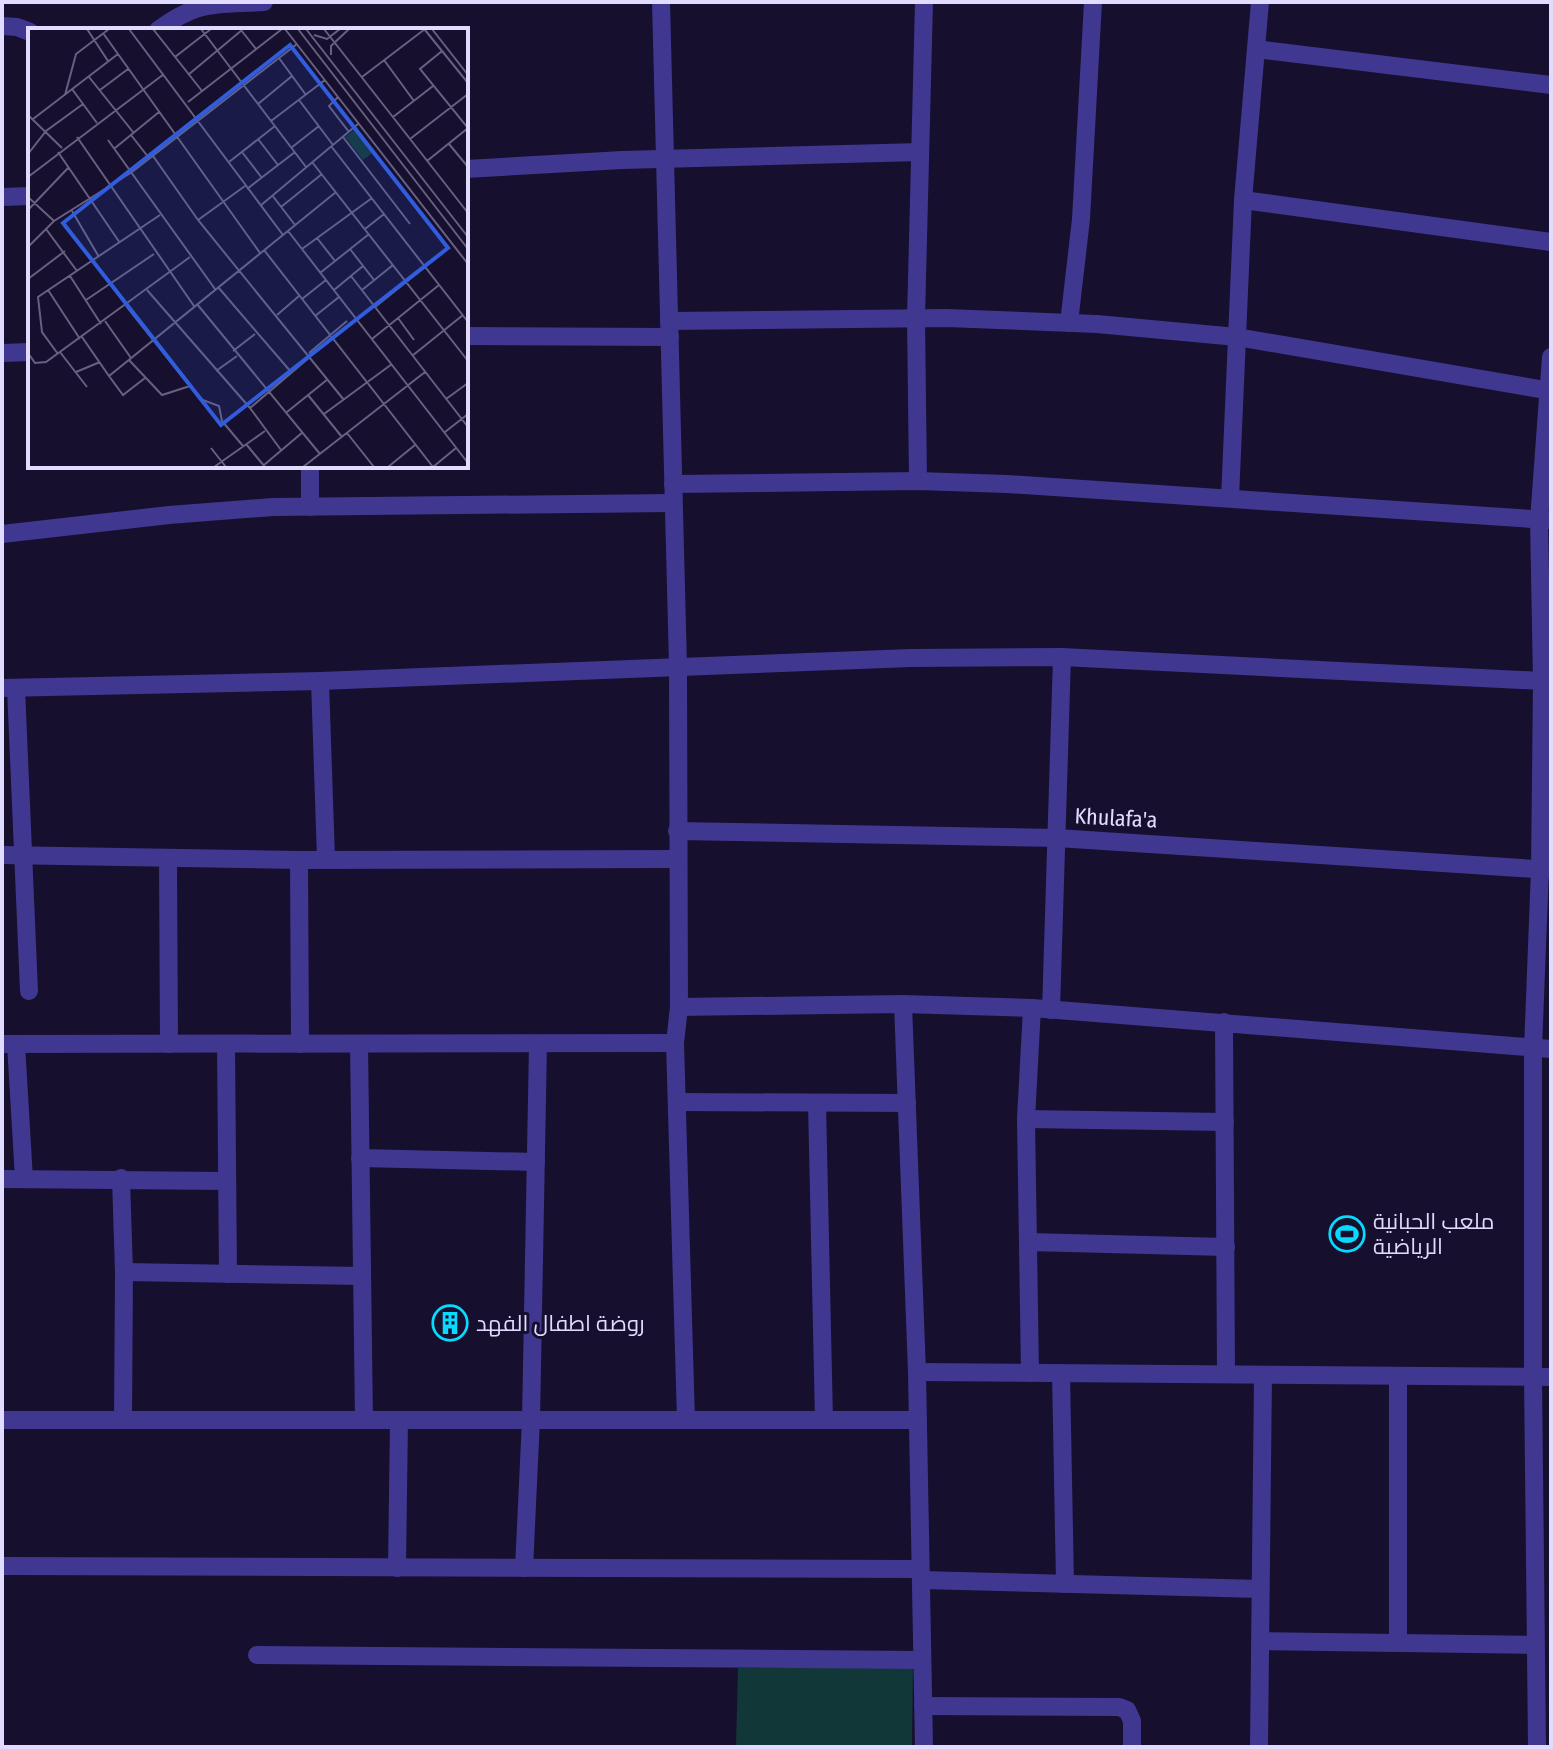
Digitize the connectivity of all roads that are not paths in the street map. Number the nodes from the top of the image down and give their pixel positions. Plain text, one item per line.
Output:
1 (264, 2) edge
2 (661, 2) edge
3 (924, 2) edge
4 (1093, 2) edge
5 (1260, 2) edge
6 (2, 26) edge
7 (160, 28) edge
8 (28, 31) edge
9 (1256, 49) junction
10 (1551, 85) edge
11 (920, 152) junction
12 (663, 158) junction
13 (468, 169) edge
14 (28, 196) edge
15 (2, 197) edge
16 (1243, 200) junction
17 (1551, 242) edge
18 (916, 318) junction
19 (1069, 323) junction
20 (670, 329) junction
21 (468, 336) edge
22 (1237, 337) junction
23 (28, 352) edge
24 (2, 353) edge
25 (1551, 357) edge
26 (1550, 392) edge
27 (310, 468) edge
28 (918, 481) junction
29 (673, 484) junction
30 (1230, 498) junction
31 (672, 503) junction
32 (310, 507) junction
33 (1545, 520) edge
34 (2, 534) edge
35 (1546, 655) edge
36 (1062, 657) junction
37 (678, 666) junction
38 (320, 681) junction
39 (1542, 681) junction
40 (9, 688) edge
41 (677, 831) junction
42 (1057, 838) junction
43 (2, 855) edge
44 (24, 855) junction
45 (168, 859) junction
46 (326, 859) junction
47 (677, 859) junction
48 (299, 860) junction
49 (1546, 869) edge
50 (29, 991) dead end
51 (903, 1004) junction
52 (679, 1007) junction
53 (1032, 1008) junction
54 (1051, 1010) junction
55 (1224, 1022) junction
56 (675, 1043) junction
57 (9, 1044) edge
58 (169, 1044) junction
59 (226, 1044) junction
60 (300, 1044) junction
61 (359, 1044) junction
62 (538, 1044) junction
63 (1542, 1049) edge
64 (677, 1102) junction
65 (817, 1103) junction
66 (907, 1103) junction
67 (1026, 1119) junction
68 (1225, 1122) junction
69 (360, 1158) junction
70 (536, 1162) junction
71 (121, 1178) junction
72 (2, 1179) edge
73 (24, 1179) junction
74 (227, 1181) junction
75 (1028, 1242) junction
76 (1226, 1247) junction
77 (124, 1272) junction
78 (228, 1274) junction
79 (362, 1276) junction
80 (917, 1372) junction
81 (1030, 1373) junction
82 (1061, 1373) junction
83 (1226, 1374) junction
84 (1263, 1375) junction
85 (1398, 1376) junction
86 (1542, 1377) edge
87 (2, 1420) edge
88 (123, 1420) junction
89 (364, 1420) junction
90 (399, 1420) junction
91 (531, 1420) junction
92 (686, 1420) junction
93 (824, 1420) junction
94 (918, 1420) junction
95 (2, 1566) edge
96 (397, 1568) junction
97 (524, 1568) junction
98 (920, 1574) junction
99 (1065, 1584) junction
100 (1260, 1589) junction
101 (1260, 1641) junction
102 (1398, 1643) junction
103 (1535, 1645) junction
104 (257, 1655) dead end
105 (922, 1660) junction
106 (923, 1706) junction
107 (924, 1747) edge
108 (1132, 1747) edge
109 (1259, 1747) edge
110 (1537, 1747) edge

1 - 7 street
2 - 12 street
3 - 11 street
4 - 19 street
5 - 9 street
6 - 8 street
9 - 10 street
9 - 16 street
11 - 12 street
11 - 18 street
12 - 13 street
12 - 20 street
14 - 15 street
16 - 17 street
16 - 22 street
18 - 19 street
18 - 20 street
18 - 28 street
19 - 22 street
20 - 21 street
20 - 29 street
22 - 26 street
22 - 30 street
23 - 24 street
25 - 26 street
26 - 33 street
27 - 32 street
28 - 29 street
28 - 30 street
29 - 31 street
30 - 33 street
31 - 32 street
31 - 37 street
32 - 34 street
33 - 35 street
35 - 39 street
36 - 37 street
36 - 39 street
36 - 42 street
37 - 38 street
37 - 41 street
38 - 40 street
38 - 46 street
39 - 49 street
40 - 44 street
41 - 42 street, Khulafa'a
41 - 47 street
42 - 49 street, Khulafa'a
42 - 54 street
43 - 44 street
44 - 45 street
44 - 50 street
45 - 48 street
45 - 58 street
46 - 47 street
46 - 48 street
47 - 52 street
48 - 60 street
49 - 63 street
51 - 52 street
51 - 53 street
51 - 66 street
52 - 56 street
53 - 54 street
53 - 67 street
54 - 55 street
55 - 63 street
55 - 68 street
56 - 62 street
56 - 64 street
57 - 58 street
57 - 73 street
58 - 59 street
59 - 60 street
59 - 74 street
60 - 61 street
61 - 62 street
61 - 69 street
62 - 70 street
63 - 86 street
64 - 65 street
64 - 92 street
65 - 66 street
65 - 93 street
66 - 80 street
67 - 68 street
67 - 75 street
68 - 76 street
69 - 70 street
69 - 79 street
70 - 91 street
71 - 73 street
71 - 74 street
71 - 77 street
72 - 73 street
74 - 78 street
75 - 76 street
75 - 81 street
76 - 83 street
77 - 78 street
77 - 88 street
78 - 79 street
79 - 89 street
80 - 81 street
80 - 94 street
81 - 82 street
82 - 83 street
82 - 99 street
83 - 84 street
84 - 85 street
84 - 100 street
85 - 86 street
85 - 102 street
86 - 103 street
87 - 88 street
88 - 89 street
89 - 90 street
90 - 91 street
90 - 96 street
91 - 92 street
91 - 97 street
92 - 93 street
93 - 94 street
94 - 98 street
95 - 96 street
96 - 97 street
97 - 98 street
98 - 99 street
98 - 105 street
99 - 100 street
100 - 101 street
101 - 102 street
101 - 109 street
102 - 103 street
103 - 110 street
104 - 105 street
105 - 106 street
106 - 107 street
106 - 108 street

